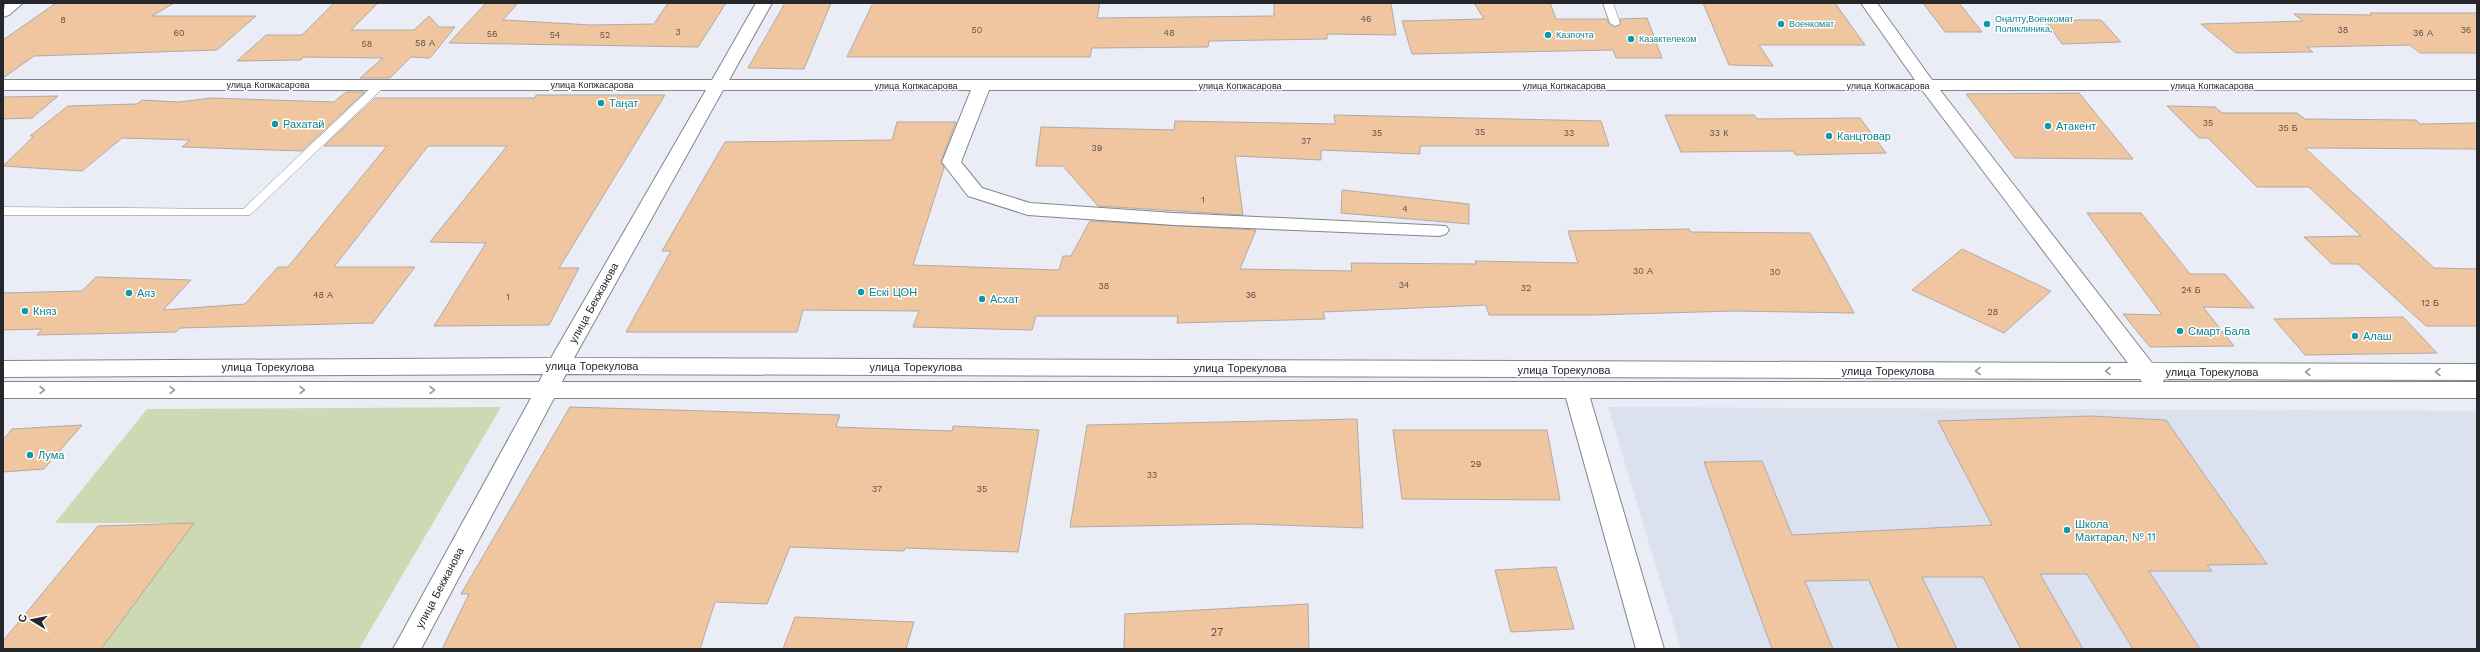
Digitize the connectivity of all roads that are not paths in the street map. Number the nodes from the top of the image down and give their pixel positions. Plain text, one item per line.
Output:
1 (15, 3) edge
2 (764, 3) edge
3 (1608, 3) edge
4 (1869, 3) edge
5 (3, 12) edge
6 (1615, 23) dead end
7 (3, 85) edge
8 (380, 85) junction
9 (716, 85) junction
10 (982, 86) junction
11 (1928, 86) junction
12 (2477, 86) edge
13 (3, 211) edge
14 (1439, 230) dead end
15 (558, 366) junction
16 (3, 368) edge
17 (2147, 372) junction
18 (2477, 372) edge
19 (3, 390) edge
20 (547, 390) junction
21 (1576, 390) junction
22 (2161, 390) junction
23 (2477, 390) edge
24 (407, 649) edge
25 (1650, 649) edge

1 - 5 street
2 - 9 street, улица Бекжанова
3 - 6 lane
4 - 11 street
7 - 8 street, улица Копжасарова
8 - 9 street, улица Копжасарова
8 - 13 lane
9 - 10 street, улица Копжасарова
9 - 15 street, улица Бекжанова
10 - 11 street, улица Копжасарова
10 - 14 street
11 - 12 street, улица Копжасарова
11 - 17 street
15 - 16 street, улица Торекулова
17 -> 15 street, улица Торекулова
15 - 20 street, улица Бекжанова
18 -> 17 street, улица Торекулова
17 - 22 street
19 -> 20 street, улица Торекулова
20 - 21 street, улица Торекулова
20 - 24 street, улица Бекжанова
21 - 22 street, улица Торекулова
21 - 25 street
22 - 23 street, улица Торекулова

